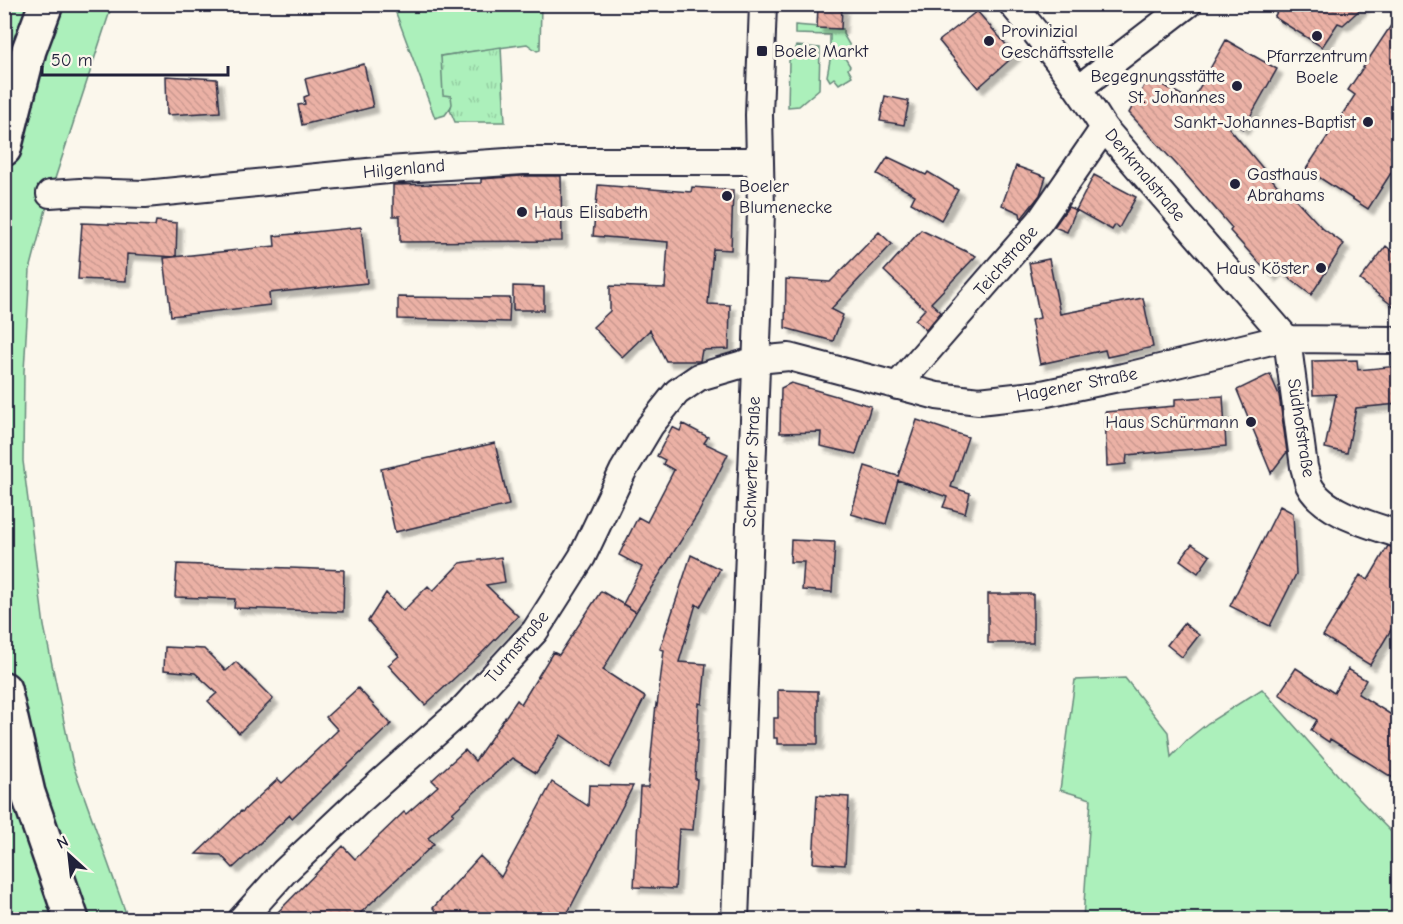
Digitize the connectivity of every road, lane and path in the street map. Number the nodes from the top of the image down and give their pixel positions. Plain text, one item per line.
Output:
1 (46, 4) edge
2 (763, 4) edge
3 (1012, 4) edge
4 (1188, 4) edge
5 (1079, 88) junction
6 (1104, 128) junction
7 (4, 149) edge
8 (759, 161) junction
9 (50, 194) dead end
10 (1287, 339) junction
11 (1398, 340) edge
12 (757, 360) junction
13 (897, 386) junction
14 (1398, 534) edge
15 (4, 689) edge
16 (72, 920) edge
17 (241, 920) edge
18 (735, 920) edge

1 - 7 main road
2 - 8 street, Schwerter Straße
3 - 5 street, Denkmalstraße
4 - 5 street
5 - 6 street, Denkmalstraße
6 - 10 street, Denkmalstraße
6 - 13 street, Teichstraße
8 - 9 street, Hilgenland
8 - 12 street, Schwerter Straße
10 - 11 street, Hagener Straße
10 - 13 street, Hagener Straße
10 - 14 street, Südhofstraße
12 - 13 street, Hagener Straße
12 - 17 street, Turmstraße
12 - 18 street, Schwerter Straße
15 - 16 main road

